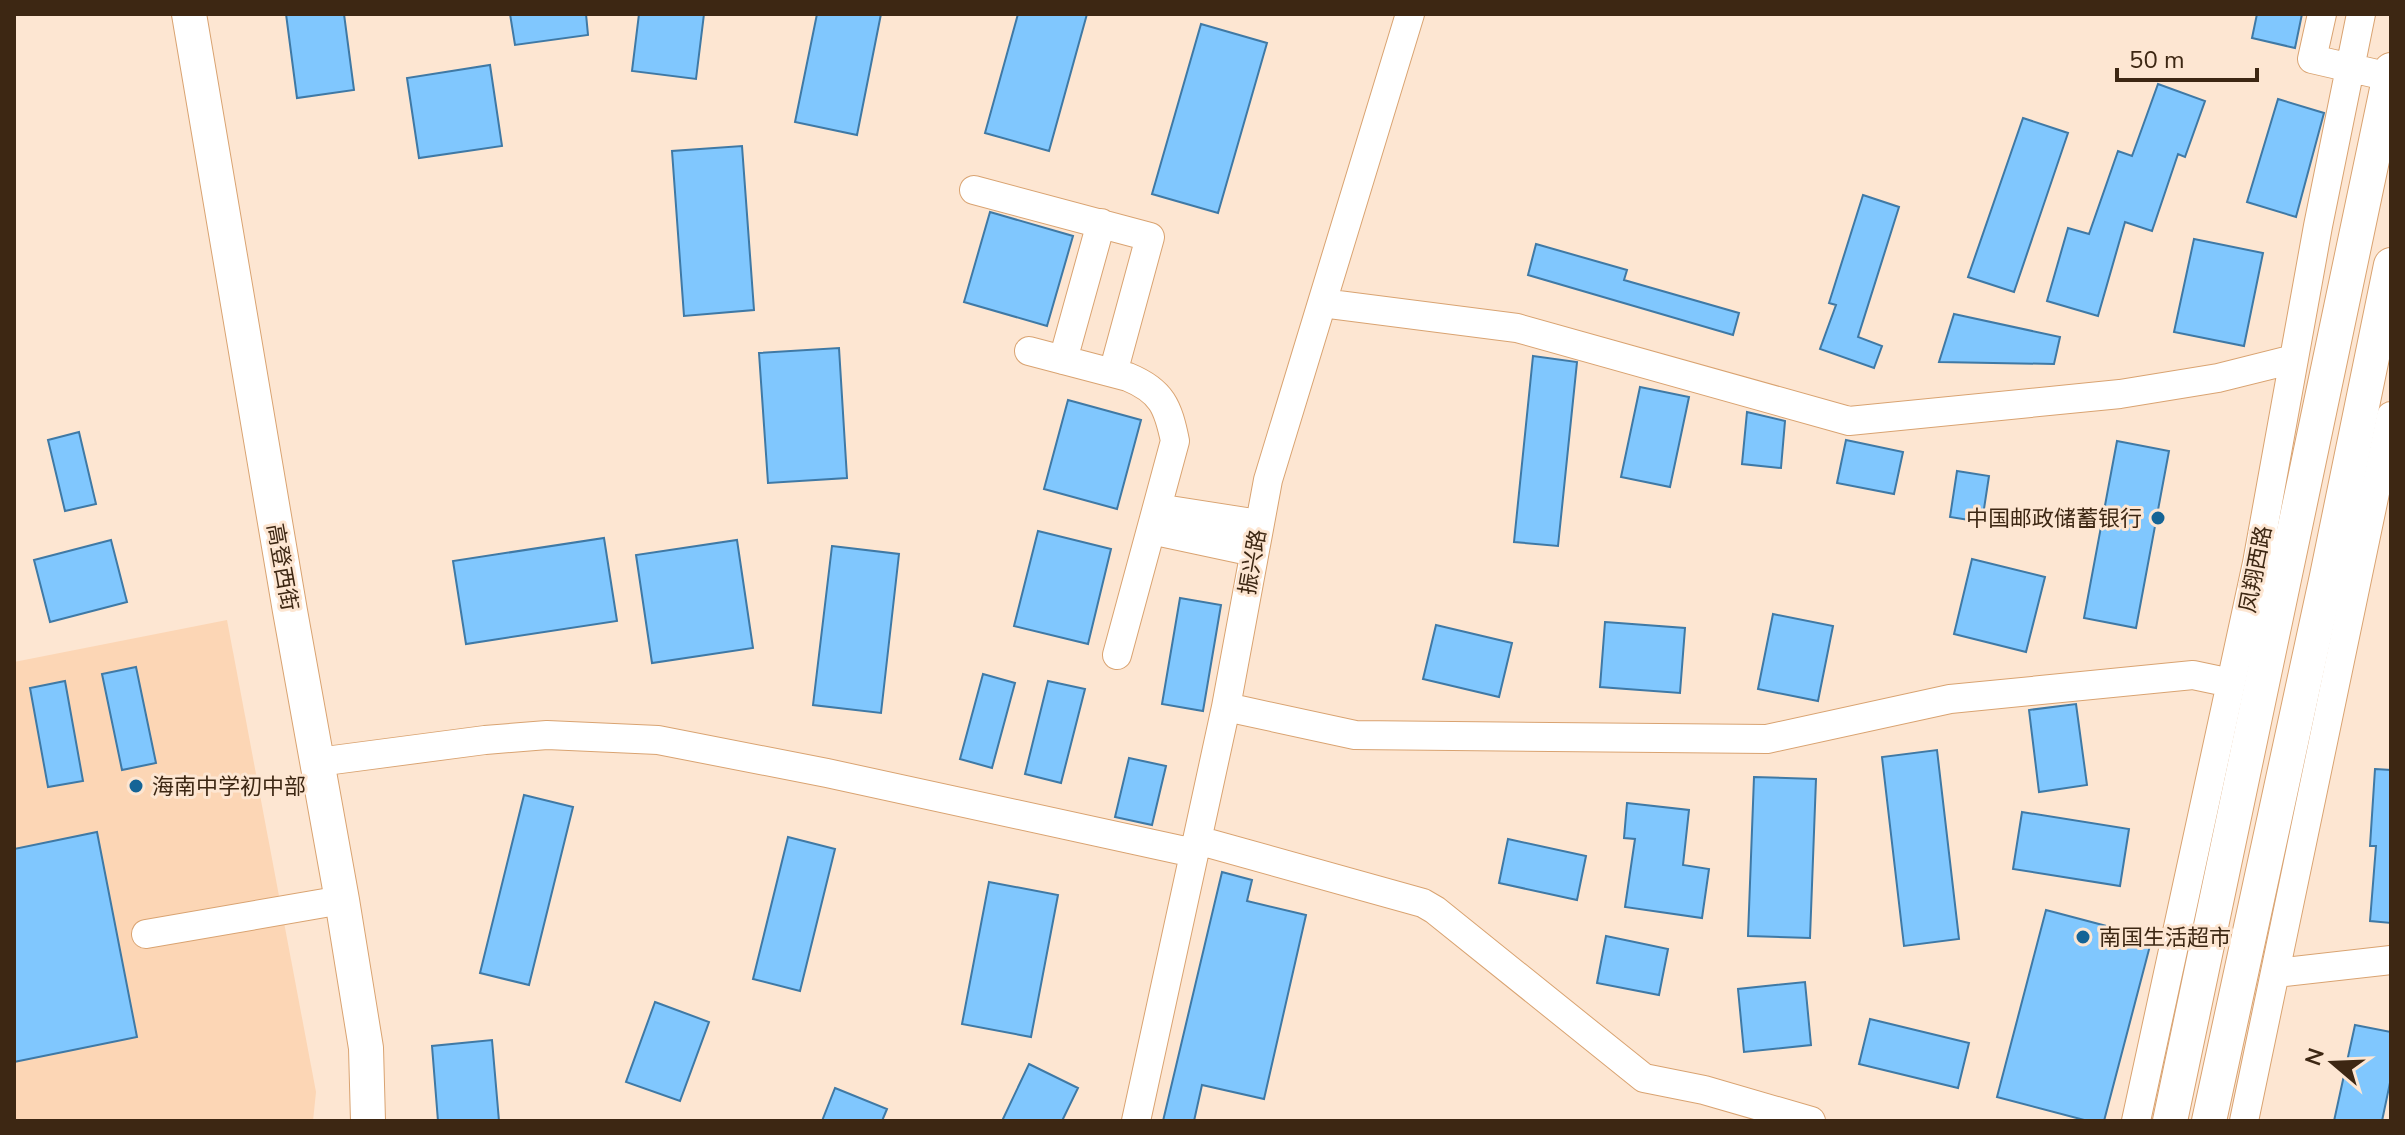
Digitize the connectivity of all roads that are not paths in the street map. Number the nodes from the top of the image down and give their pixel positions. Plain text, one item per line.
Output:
1 (168, 14) edge
2 (189, 14) edge
3 (1410, 14) edge
4 (2322, 14) edge
5 (2361, 14) edge
6 (2350, 68) junction
7 (2390, 74) edge
8 (974, 190) dead end
9 (1101, 223) junction
10 (2391, 265) edge
11 (1322, 303) junction
12 (1029, 351) dead end
13 (2294, 359) junction
14 (1063, 360) junction
15 (1113, 373) junction
16 (2391, 416) edge
17 (1154, 519) junction
18 (1256, 538) junction
19 (1117, 655) dead end
20 (2231, 683) junction
21 (1226, 707) junction
22 (318, 762) junction
23 (1196, 847) junction
24 (333, 901) junction
25 (146, 934) dead end
26 (2391, 960) edge
27 (2276, 973) junction
28 (346, 1121) edge
29 (368, 1121) edge
30 (1136, 1121) edge
31 (1811, 1121) edge
32 (2136, 1121) edge
33 (2170, 1121) edge
34 (2209, 1121) edge
35 (2244, 1121) edge

1 - 24 main road, 高登西街
2 - 22 main road, 高登西街
3 - 11 street, 振兴路
4 - 6 street
5 - 6 street, 凤翔西路
6 - 7 street
6 - 13 street, 凤翔西路
7 - 33 main road, 凤翔西路
8 - 9 street
9 - 14 street
9 - 15 street
10 - 34 main road
11 - 13 street
11 - 18 street, 振兴路
12 - 14 street
13 - 20 street, 凤翔西路
14 - 15 street
15 - 17 street
16 - 27 street
17 - 18 street
17 - 19 street
18 - 21 street, 振兴路
20 - 21 street
20 - 32 street, 凤翔西路
21 - 23 street, 振兴路
22 - 23 street
22 - 24 main road, 高登西街
23 - 30 street, 振兴路
23 - 31 street
24 - 25 street
24 - 28 main road, 高登西街
24 - 29 main road, 高登西街
26 - 27 street
27 - 35 street

